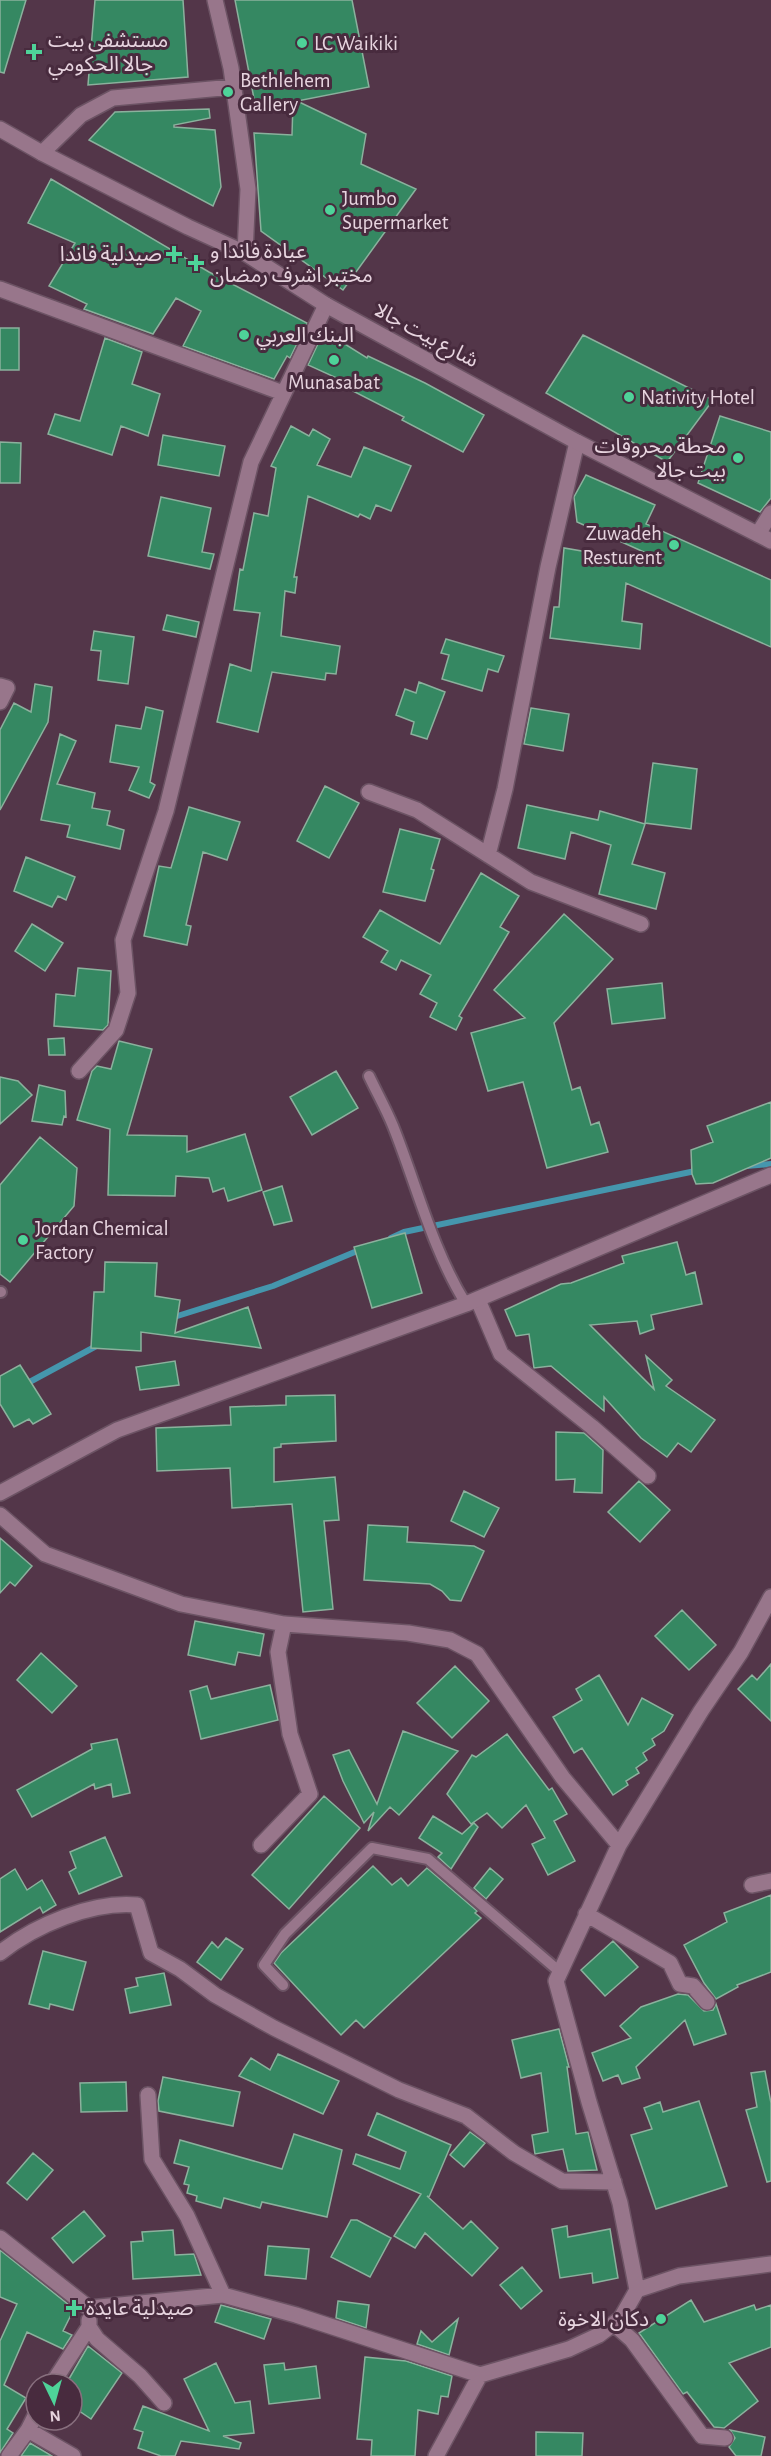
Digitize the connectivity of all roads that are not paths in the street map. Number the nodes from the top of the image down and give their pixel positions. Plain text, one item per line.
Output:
1 (215, 0) edge
2 (233, 87) junction
3 (0, 129) edge
4 (42, 153) junction
5 (245, 252) junction
6 (0, 290) edge
7 (326, 305) junction
8 (283, 393) junction
9 (577, 442) junction
10 (771, 513) edge
11 (764, 537) edge
12 (0, 686) edge
13 (0, 702) edge
14 (369, 792) dead end
15 (488, 855) junction
16 (641, 924) dead end
17 (79, 1071) dead end
18 (369, 1076) dead end
19 (771, 1175) edge
20 (472, 1302) junction
21 (648, 1476) dead end
22 (0, 1493) edge
23 (0, 1515) edge
24 (771, 1597) edge
25 (284, 1623) junction
26 (261, 1845) dead end
27 (619, 1845) junction
28 (771, 1881) edge
29 (752, 1885) dead end
30 (586, 1914) junction
31 (0, 1953) edge
32 (560, 1972) junction
33 (283, 1984) dead end
34 (706, 2002) dead end
35 (148, 2095) dead end
36 (614, 2182) junction
37 (0, 2238) edge
38 (771, 2264) edge
39 (638, 2290) junction
40 (223, 2295) junction
41 (89, 2308) junction
42 (614, 2324) junction
43 (89, 2327) junction
44 (60, 2372) edge
45 (480, 2374) junction
46 (164, 2403) dead end
47 (27, 2432) edge
48 (31, 2432) edge
49 (725, 2438) dead end
50 (68, 2455) edge
51 (9, 2456) edge
52 (436, 2456) edge

1 - 2 street
2 - 4 street
2 - 5 street
3 - 4 street, شارع بيت جالا
4 - 5 street, شارع بيت جالا
5 - 7 street, شارع بيت جالا
6 - 8 street
7 - 8 street
7 - 9 street, شارع بيت جالا
8 - 17 street
9 - 11 street, شارع بيت جالا
9 - 15 street
10 - 11 street
12 - 13 street
14 - 15 street
15 - 16 street
18 - 20 lane
19 - 20 street
20 - 21 street
20 - 22 street
23 - 25 street
24 - 27 street
25 - 26 street
25 - 27 street
27 - 30 street
28 - 29 street
30 - 32 street
30 - 34 street
31 - 36 street
32 - 33 lane
32 - 36 street
35 - 40 street
36 - 39 street
37 - 41 street
38 - 39 street
39 - 42 street
40 - 41 street
40 - 45 street
41 - 43 street
42 - 45 street
42 - 49 street
43 - 44 street
43 - 46 street
45 - 52 street
47 - 51 street
48 - 50 street

